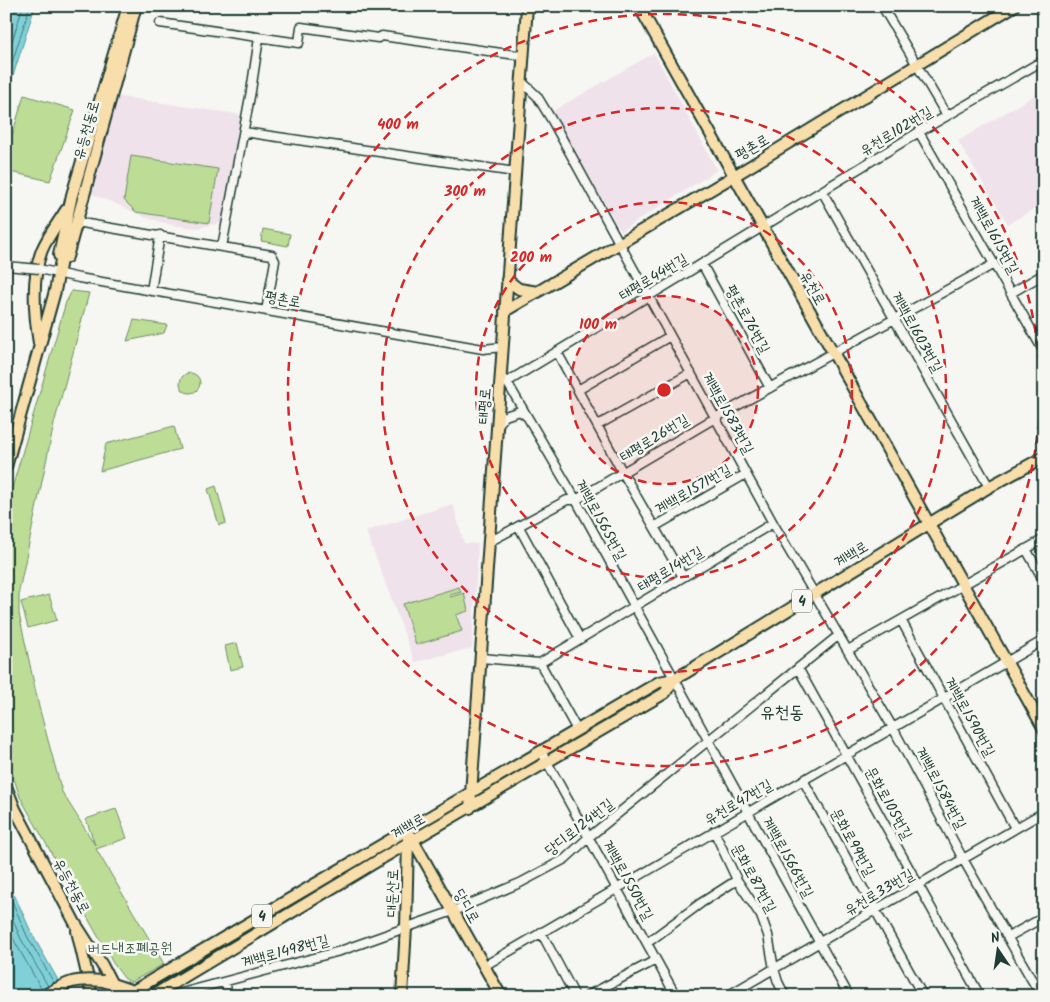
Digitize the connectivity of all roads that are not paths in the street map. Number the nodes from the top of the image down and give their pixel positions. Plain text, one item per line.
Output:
1 (128, 6) edge
2 (136, 6) edge
3 (526, 6) edge
4 (639, 6) edge
5 (882, 6) edge
6 (1014, 6) edge
7 (160, 23) dead end
8 (259, 38) junction
9 (523, 56) junction
10 (1044, 60) edge
11 (916, 65) junction
12 (521, 81) junction
13 (947, 116) junction
14 (244, 132) junction
15 (920, 132) junction
16 (515, 172) junction
17 (734, 176) junction
18 (822, 191) junction
19 (72, 195) junction
20 (76, 222) junction
21 (762, 227) junction
22 (160, 235) junction
23 (621, 243) junction
24 (222, 247) junction
25 (61, 260) junction
26 (702, 264) junction
27 (994, 264) junction
28 (6, 266) edge
29 (59, 274) junction
30 (1044, 274) edge
31 (507, 280) junction
32 (151, 291) junction
33 (538, 292) junction
34 (1010, 293) junction
35 (648, 296) junction
36 (266, 311) junction
37 (505, 311) junction
38 (894, 319) junction
39 (670, 336) junction
40 (40, 346) junction
41 (503, 347) junction
42 (557, 352) junction
43 (1044, 352) edge
44 (832, 353) junction
45 (690, 373) junction
46 (504, 379) junction
47 (770, 388) junction
48 (578, 390) junction
49 (526, 416) junction
50 (715, 418) junction
51 (598, 425) junction
52 (497, 426) junction
53 (1044, 457) edge
54 (6, 468) edge
55 (623, 473) junction
56 (746, 474) junction
57 (989, 487) junction
58 (576, 500) junction
59 (773, 523) junction
60 (930, 524) junction
61 (654, 526) junction
62 (519, 527) junction
63 (1044, 539) edge
64 (489, 542) junction
65 (1026, 549) junction
66 (683, 577) junction
67 (1044, 581) edge
68 (963, 584) junction
69 (814, 594) junction
70 (633, 607) junction
71 (901, 620) junction
72 (839, 635) junction
73 (580, 639) junction
74 (1044, 640) edge
75 (848, 650) junction
76 (481, 658) junction
77 (1006, 662) junction
78 (540, 663) junction
79 (798, 668) junction
80 (674, 679) junction
81 (944, 698) junction
82 (893, 728) junction
83 (1044, 729) edge
84 (578, 730) junction
85 (708, 742) junction
86 (541, 751) junction
87 (847, 755) junction
88 (547, 762) junction
89 (803, 780) junction
90 (6, 786) edge
91 (472, 791) junction
92 (470, 808) junction
93 (747, 812) junction
94 (1044, 812) edge
95 (1015, 828) junction
96 (408, 830) junction
97 (714, 831) junction
98 (589, 837) junction
99 (411, 842) junction
100 (963, 859) junction
101 (737, 880) junction
102 (919, 884) junction
103 (617, 888) junction
104 (875, 910) junction
105 (453, 911) junction
106 (1044, 918) edge
107 (75, 923) junction
108 (406, 927) junction
109 (541, 932) junction
110 (1008, 937) junction
111 (819, 942) junction
112 (647, 943) junction
113 (656, 960) junction
114 (484, 966) junction
115 (774, 969) junction
116 (225, 982) junction
117 (113, 985) junction
118 (1040, 994) edge
119 (43, 996) edge
120 (92, 996) edge
121 (118, 996) edge
122 (152, 996) edge
123 (170, 996) edge
124 (226, 996) edge
125 (402, 996) edge
126 (501, 996) edge
127 (575, 996) edge
128 (587, 996) edge
129 (676, 996) edge
130 (727, 996) edge
131 (785, 996) edge
132 (849, 996) edge
133 (923, 996) edge
134 (980, 996) edge

1 - 19 main road, 유등천동로
2 - 20 main road, 유등천동로
3 - 9 main road, 태평로
4 - 17 main road, 유천로
5 - 11 street
6 - 11 main road, 평촌로
7 - 8 street
8 - 9 street
8 - 14 street
9 - 12 main road, 태평로
10 - 13 street, 유천로102번길
11 - 13 street
11 - 17 main road, 평촌로
12 - 16 main road, 태평로
12 - 23 street, 계백로1583번길
13 - 15 street, 유천로102번길
14 - 16 street
14 - 24 street
15 - 18 street, 유천로102번길
15 - 27 street, 계백로1615번길
16 - 31 main road, 태평로
17 - 21 main road, 유천로
17 - 23 main road, 평촌로
18 - 21 street, 유천로102번길
18 - 38 street, 계백로1603번길
19 - 25 main road, 유등천동로
19 - 40 main road
20 - 22 street
20 - 25 main road, 유등천동로
21 - 26 street, 태평로44번길
21 - 44 main road, 유천로
22 - 24 street
22 - 32 street
23 - 33 main road, 평촌로
23 - 35 street, 계백로1583번길
24 - 36 street
25 - 29 main road, 유등천동로
26 - 35 street, 태평로44번길
26 - 47 street, 평촌로76번길
27 - 34 street, 계백로1615번길
27 - 38 street, 태평로26번길
28 - 29 street, 평촌로, bridge
29 - 32 street, 평촌로
29 - 40 main road, 유등천동로
30 - 34 street
31 - 33 main road
31 - 37 main road, 태평로
32 - 36 street, 평촌로
33 - 37 main road, 평촌로
34 - 43 street, 계백로1615번길
35 - 39 street, 계백로1583번길
35 - 42 street, 태평로44번길
36 - 41 street, 평촌로
37 - 41 main road, 태평로
38 - 44 street, 태평로26번길
38 - 57 street, 계백로1603번길
39 - 45 street, 계백로1583번길
39 - 48 street
40 - 54 main road, 유등천동로
41 - 46 main road, 태평로
42 - 46 street, 태평로44번길
42 - 48 street, 계백로1571번길
44 - 47 street, 태평로26번길
44 - 60 main road, 유천로
45 - 50 street, 계백로1583번길
45 - 51 street
46 - 49 street, 계백로1565번길
46 - 52 main road, 태평로
47 - 50 street, 태평로26번길
48 - 51 street, 계백로1571번길
49 - 52 street
49 - 58 street, 계백로1565번길
50 - 55 street, 태평로26번길
50 - 56 street, 계백로1583번길
51 - 55 street, 계백로1571번길
52 - 64 main road, 태평로
53 - 57 main road, 계백로 / 4
55 - 58 street, 태평로26번길
55 - 61 street, 계백로1571번길
56 - 59 street, 계백로1583번길
56 - 61 street, 계백로1571번길
57 - 60 main road, 계백로 / 4
58 - 62 street, 태평로26번길
58 - 70 street, 계백로1565번길
59 - 66 street, 태평로14번길
59 - 69 street, 계백로1583번길
60 - 68 main road, 유천로
60 - 69 main road, 계백로 / 4
61 - 66 street, 계백로1571번길
62 - 64 street, 태평로26번길
62 - 73 street
63 - 65 street
64 - 76 main road, 태평로
65 - 67 street
65 - 68 street
66 - 70 street, 태평로14번길
68 - 71 street
68 - 77 main road, 유천로
69 - 72 street, 계백로1584번길
69 - 80 main road, 계백로 / 4
70 - 73 street, 태평로14번길
70 - 80 street, 계백로1565번길
71 - 75 street
71 - 81 street, 계백로1590번길
72 - 75 street, 계백로1584번길
72 - 79 street, 당디로124번길
73 - 78 street, 태평로14번길
74 - 77 street, 유천로47번길
75 - 82 street, 계백로1584번길
76 - 78 street
76 - 91 main road, 태평로
77 - 81 street, 유천로47번길
77 - 83 main road, 유천로
78 - 84 street
79 - 85 street, 당디로124번길
79 - 87 street, 문화로105번길
80 - 84 main road, 계백로 / 4
80 - 85 street, 계백로1566번길
80 - 88 main road, 계백로 / 4
81 - 82 street, 유천로47번길
81 - 95 street, 계백로1590번길
82 - 87 street, 유천로47번길
82 - 100 street, 계백로1584번길
84 - 86 main road, 계백로 / 4
85 - 93 street, 계백로1566번길
85 - 98 street, 당디로124번길
86 - 88 street, 계백로1550번길
86 - 91 main road, 계백로 / 4
87 - 89 street, 유천로47번길
87 - 102 street, 문화로105번길
88 - 92 main road, 계백로 / 4
88 - 98 street, 계백로1550번길
89 - 93 street, 유천로47번길
89 - 104 street, 문화로99번길
90 - 107 main road, 유등천동로
91 - 92 main road, 태평로
91 - 96 main road, 계백로 / 4
92 - 99 main road, 계백로 / 4
93 - 97 street, 유천로47번길
93 - 111 street, 계백로1566번길
94 - 95 street, 유천로33번길
95 - 100 street, 유천로33번길
96 - 99 main road, 당디로
96 - 117 main road, 계백로 / 4
97 - 101 street, 문화로87번길
97 - 103 street, 유천로47번길
98 - 103 street, 계백로1550번길
98 - 105 street, 당디로124번길
99 - 105 main road, 당디로
99 - 108 main road, 대둔산로
99 - 122 main road, 계백로 / 4
100 - 102 street, 유천로33번길
100 - 110 street, 계백로1584번길
101 - 112 street, 계백로1550번길
101 - 115 street, 문화로87번길
102 - 104 street, 유천로33번길
102 - 134 street, 문화로105번길
103 - 109 street, 유천로47번길
103 - 112 street, 계백로1550번길
104 - 111 street, 유천로33번길
104 - 133 street, 문화로99번길
105 - 108 street, 대둔산로
105 - 114 main road, 당디로
106 - 110 street
107 - 117 main road, 유등천동로
107 - 120 main road
108 - 116 street, 계백로1498번길
108 - 125 main road, 대둔산로
109 - 114 street, 유천로47번길
109 - 127 street
110 - 118 street, 계백로1584번길
111 - 115 street, 유천로33번길
111 - 132 street, 계백로1566번길
112 - 113 street, 계백로1550번길
113 - 128 street
113 - 129 street, 계백로1550번길
114 - 126 main road, 당디로
115 - 130 street, 유천로33번길
115 - 131 street, 문화로87번길
116 - 123 street, 계백로1498번길
116 - 124 street
117 - 119 main road, 계백로 / 4, bridge
117 - 121 main road, 유등천동로

